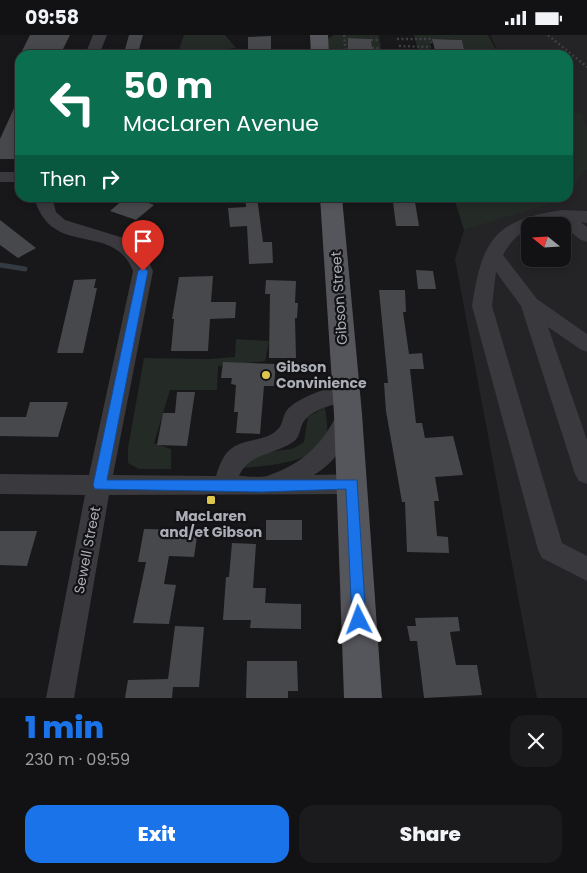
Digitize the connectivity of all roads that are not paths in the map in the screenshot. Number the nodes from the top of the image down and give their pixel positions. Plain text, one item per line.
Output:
1 (100, 35) edge
2 (319, 35) edge
3 (94, 50) edge
4 (320, 50) edge
5 (0, 177) edge
6 (15, 177) edge
7 (43, 202) edge
8 (331, 202) edge
9 (562, 216) junction
10 (587, 217) edge
11 (587, 236) edge
12 (494, 257) junction
13 (530, 305) junction
14 (587, 345) edge
15 (347, 404) junction
16 (587, 474) edge
17 (0, 484) edge
18 (352, 484) junction
19 (100, 485) junction
20 (223, 486) junction
21 (262, 486) junction
22 (587, 569) edge
23 (60, 698) edge
24 (363, 698) edge

1 - 3 street
2 - 4 main road
5 - 6 street
7 - 19 street, Sewell Street
8 - 15 main road, Gibson Street
9 - 10 street
9 - 11 street
9 - 12 street
12 - 13 street
12 - 22 street
13 - 14 street
13 - 16 street
15 - 18 main road, Gibson Street
15 - 20 street
15 - 21 street
17 - 19 street
18 - 21 street
18 - 24 main road, Gibson Street
19 - 20 street
19 - 23 street, Sewell Street
20 - 21 street

